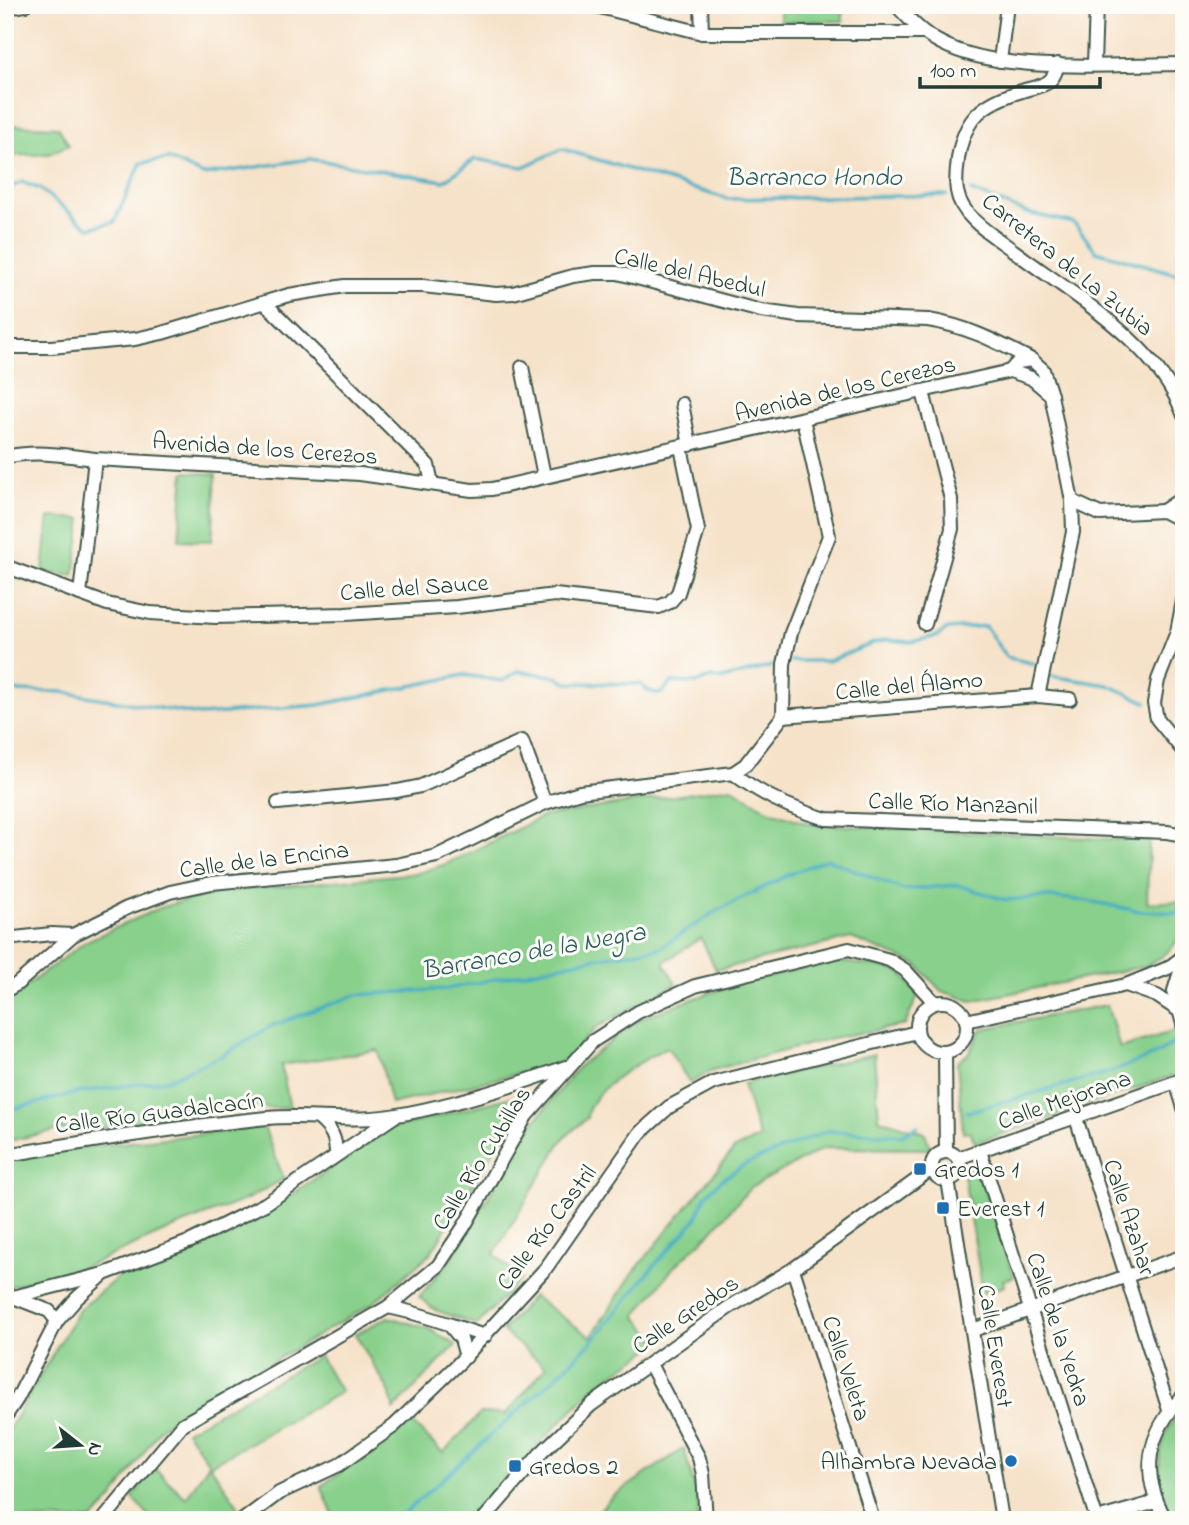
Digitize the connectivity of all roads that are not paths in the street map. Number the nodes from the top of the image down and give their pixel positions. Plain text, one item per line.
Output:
1 (25, 5) edge
2 (592, 5) edge
3 (701, 5) edge
4 (896, 5) edge
5 (1007, 5) edge
6 (1096, 5) edge
7 (5, 8) edge
8 (702, 33) junction
9 (923, 33) junction
10 (1000, 61) junction
11 (1058, 64) junction
12 (1094, 64) junction
13 (1184, 64) edge
14 (265, 303) junction
15 (5, 347) edge
16 (1031, 360) junction
17 (522, 367) dead end
18 (1010, 371) junction
19 (923, 392) junction
20 (1051, 395) junction
21 (682, 404) dead end
22 (1184, 416) edge
23 (803, 419) junction
24 (685, 446) junction
25 (5, 457) edge
26 (95, 459) junction
27 (544, 477) junction
28 (432, 482) junction
29 (1184, 497) edge
30 (1072, 501) junction
31 (1163, 511) junction
32 (1100, 514) junction
33 (1184, 522) edge
34 (1073, 532) junction
35 (5, 566) edge
36 (80, 594) junction
37 (1184, 596) edge
38 (925, 624) dead end
39 (1169, 654) junction
40 (1184, 656) edge
41 (1038, 696) junction
42 (1070, 699) dead end
43 (783, 716) junction
44 (1184, 752) edge
45 (733, 773) junction
46 (278, 803) dead end
47 (545, 803) junction
48 (1184, 835) edge
49 (73, 936) junction
50 (5, 939) edge
51 (1184, 957) edge
52 (1126, 985) junction
53 (5, 991) edge
54 (935, 1003) junction
55 (1178, 1010) junction
56 (966, 1021) junction
57 (1184, 1028) edge
58 (917, 1032) junction
59 (945, 1052) junction
60 (570, 1066) junction
61 (1180, 1081) edge
62 (1184, 1108) edge
63 (395, 1116) junction
64 (1076, 1118) junction
65 (319, 1119) junction
66 (980, 1151) junction
67 (5, 1152) edge
68 (946, 1152) junction
69 (336, 1155) junction
70 (958, 1158) junction
71 (933, 1168) junction
72 (947, 1180) junction
73 (1184, 1256) edge
74 (793, 1269) junction
75 (104, 1274) junction
76 (1126, 1275) junction
77 (410, 1288) junction
78 (9, 1298) edge
79 (388, 1307) junction
80 (1030, 1308) junction
81 (416, 1312) junction
82 (57, 1321) junction
83 (451, 1326) junction
84 (973, 1329) junction
85 (485, 1336) junction
86 (466, 1357) junction
87 (650, 1364) junction
88 (1184, 1395) edge
89 (1169, 1410) junction
90 (5, 1418) edge
91 (500, 1500) junction
92 (1156, 1502) junction
93 (1097, 1519) edge
94 (103, 1520) edge
95 (243, 1520) edge
96 (483, 1520) edge
97 (494, 1520) edge
98 (706, 1520) edge
99 (873, 1520) edge
100 (1002, 1520) edge
101 (1166, 1520) edge

1 - 7 street
2 - 8 street
3 - 8 street
4 - 9 street
5 - 10 street
6 - 12 street
8 - 9 street
9 - 10 street
10 - 11 street
11 - 12 street
11 - 22 street, Carretera de La Zubia
12 - 13 street
14 - 15 street, Calle del Abedul
14 - 16 street, Calle del Abedul
14 - 28 street, Avenida de los Cerezos
16 - 18 street, Avenida de los Cerezos
16 - 20 street
17 - 27 street
18 - 19 street, Avenida de los Cerezos
18 - 20 street
19 - 23 street, Avenida de los Cerezos
19 - 38 street
20 - 30 street
21 - 24 street
23 - 24 street, Avenida de los Cerezos
23 - 43 street
24 - 27 street, Avenida de los Cerezos
24 - 36 street, Calle del Sauce
25 - 26 street, Avenida de los Cerezos
26 - 28 street, Avenida de los Cerezos
26 - 36 street
27 - 28 street, Avenida de los Cerezos
29 - 31 street
30 - 32 street
30 - 34 street
31 - 32 street
31 - 33 street
32 - 34 street
34 - 41 street
35 - 36 street, Calle del Sauce
37 - 39 street
39 - 40 street
39 - 44 street
41 - 42 street, Calle del Álamo
41 - 43 street, Calle del Álamo
43 - 45 street
45 - 47 street, Calle de la Encina
45 - 48 street, Calle Río Manzanil
46 - 47 street
47 - 49 street, Calle de la Encina
49 - 50 street
49 - 53 street, Calle de la Encina
51 - 52 street
51 - 55 street
52 - 55 street
52 - 56 street
54 - 56 street
54 - 58 street
54 - 60 street, Calle Río Cubillas
55 - 57 street
56 - 59 street
58 - 59 street
58 - 85 street, Calle Río Castril
59 - 68 street
60 - 63 street, Calle Río Guadalcacín
60 - 77 street, Calle Río Cubillas
61 - 62 street
61 - 64 street, Calle Mejorana
63 - 65 street, Calle Río Guadalcacín
63 - 69 street
64 - 66 street, Calle Mejorana
64 - 76 street, Calle Azahar
65 - 67 street, Calle Río Guadalcacín
65 - 69 street
66 - 70 street, Calle Mejorana
66 - 80 street, Calle de la Yedra
68 - 70 street
68 - 71 street
69 - 75 street
70 - 72 street
71 - 72 street
71 - 74 street, Calle Gredos
72 - 84 street, Calle Everest
73 - 76 street
74 - 87 street, Calle Gredos
74 - 99 street, Calle Veleta
75 - 78 street
75 - 82 street
76 - 80 street
76 - 89 street, Calle Azahar
77 - 79 street, Calle Río Cubillas
77 - 81 street
78 - 82 street
79 - 81 street
79 - 94 street, Calle Río Cubillas
80 - 84 street
80 - 93 street, Calle de la Yedra
81 - 83 street
82 - 90 street
83 - 85 street
83 - 86 street
84 - 100 street, Calle Everest
85 - 86 street, Calle Río Castril
86 - 95 street, Calle Río Castril
87 - 91 street, Calle Gredos
87 - 98 street
88 - 89 street
89 - 92 street
91 - 96 street, Calle Gredos
91 - 97 street
92 - 93 street
92 - 101 street

